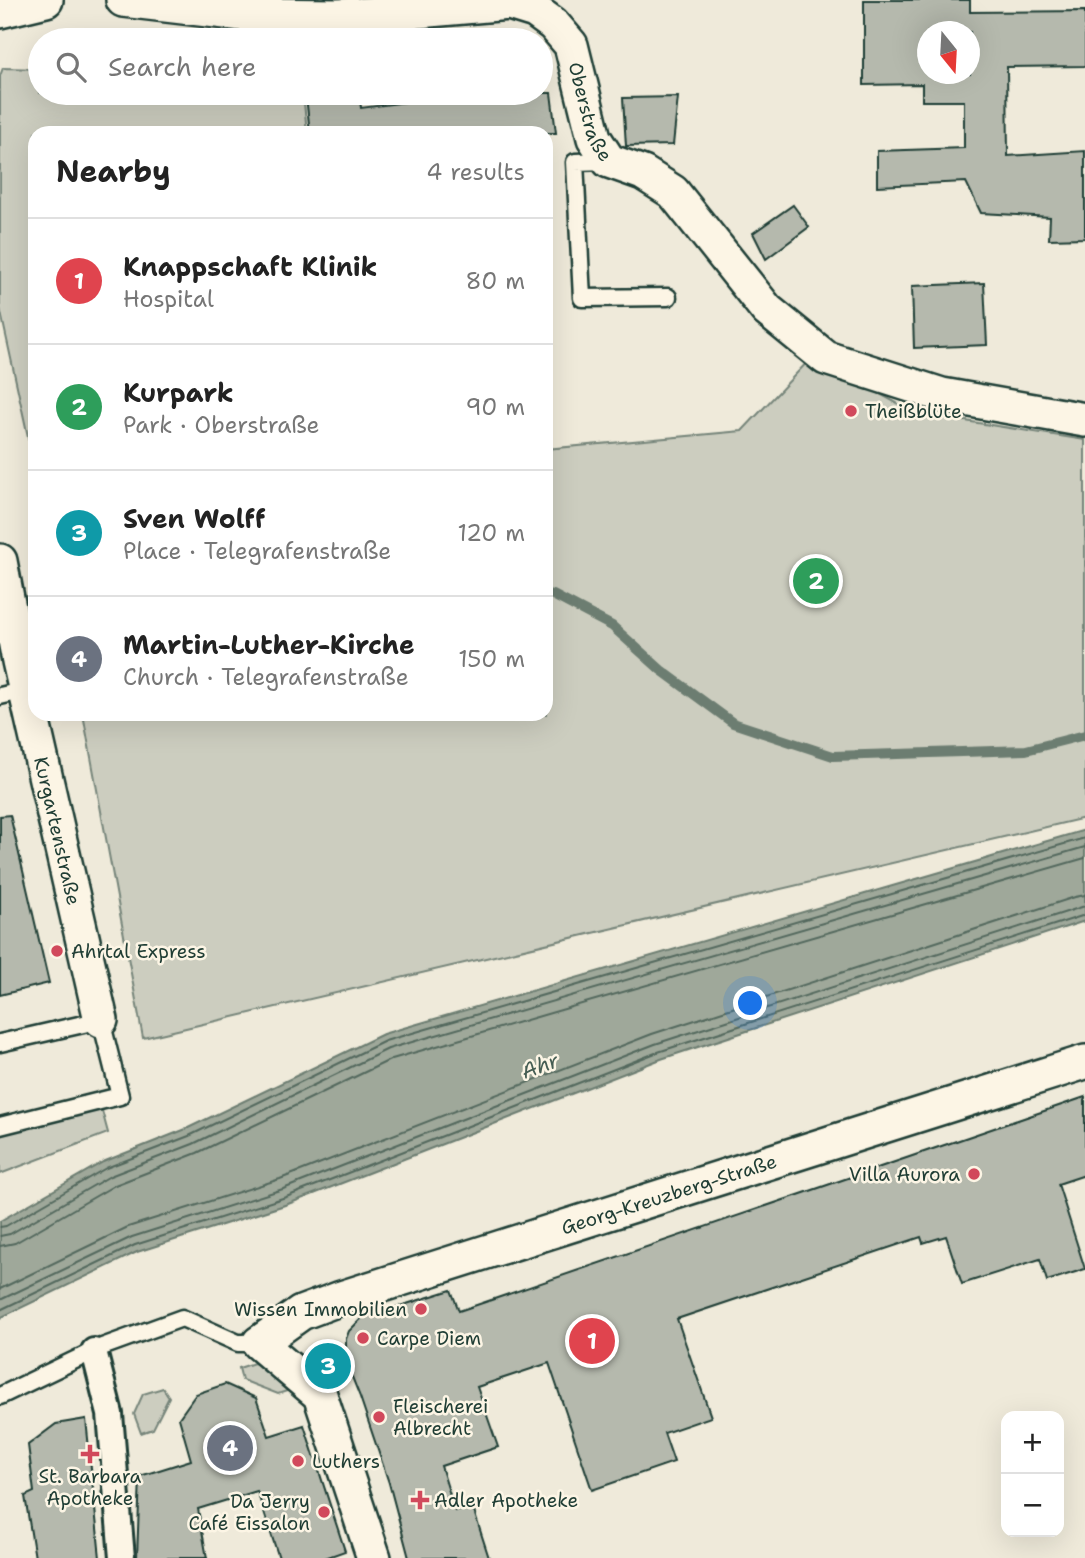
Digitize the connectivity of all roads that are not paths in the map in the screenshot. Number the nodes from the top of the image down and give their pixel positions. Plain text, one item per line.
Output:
1 (46, 0) edge
2 (123, 0) edge
3 (0, 11) edge
4 (609, 161) junction
5 (668, 297) dead end
6 (1084, 414) edge
7 (0, 561) edge
8 (13, 693) edge
9 (101, 1020) junction
10 (0, 1043) edge
11 (1085, 1062) edge
12 (0, 1126) edge
13 (259, 1343) junction
14 (94, 1351) junction
15 (0, 1395) edge
16 (122, 1558) edge
17 (374, 1558) edge

1 - 3 street
2 - 4 street, Oberstraße
4 - 5 lane
4 - 6 street, Oberstraße
7 - 8 street, Kurgartenstraße
8 - 9 street, Kurgartenstraße
9 - 10 lane
9 - 12 lane
11 - 13 street, Georg-Kreuzberg-Straße
13 - 14 lane
13 - 17 street
14 - 15 lane
14 - 16 street

